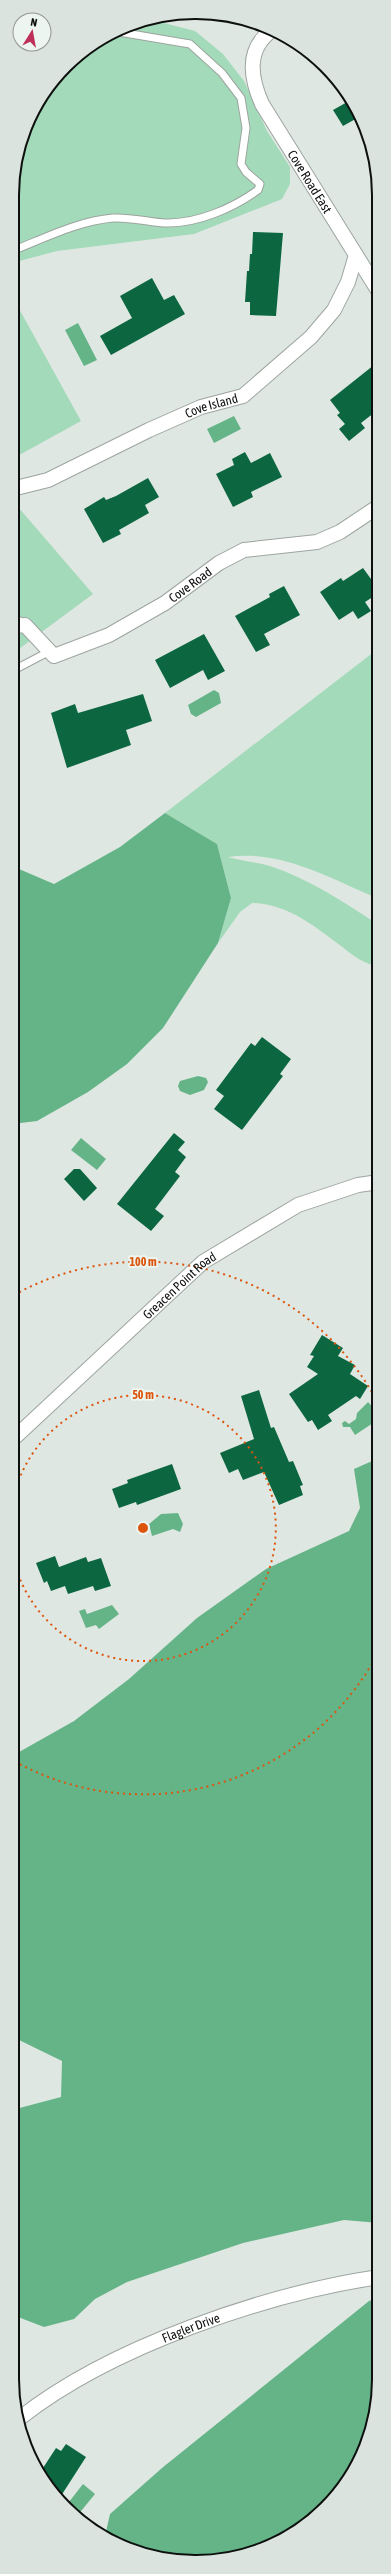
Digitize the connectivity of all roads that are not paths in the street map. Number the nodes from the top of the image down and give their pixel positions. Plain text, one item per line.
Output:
1 (126, 33) edge
2 (267, 34) edge
3 (19, 248) edge
4 (356, 255) junction
5 (372, 281) edge
6 (19, 487) edge
7 (372, 511) edge
8 (19, 626) edge
9 (50, 651) junction
10 (19, 667) edge
11 (372, 1183) edge
12 (19, 1433) edge
13 (372, 2278) edge
14 (23, 2416) edge

1 - 3 lane
2 - 4 street, Cove Road East
4 - 5 street, Cove Road East
4 - 6 street, Cove Island
7 - 9 street, Cove Road
8 - 9 street
9 - 10 lane
11 - 12 street, Greacen Point Road
13 - 14 street, Flagler Drive

